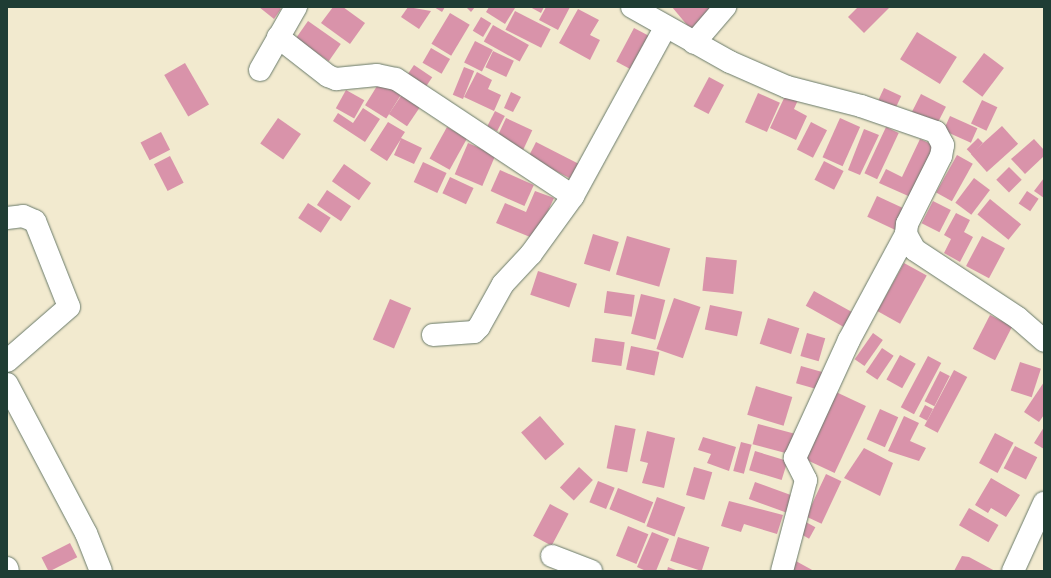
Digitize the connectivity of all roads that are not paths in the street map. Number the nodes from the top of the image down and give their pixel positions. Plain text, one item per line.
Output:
1 (296, 7) edge
2 (632, 7) edge
3 (725, 7) edge
4 (666, 28) junction
5 (278, 36) junction
6 (694, 43) junction
7 (260, 70) dead end
8 (573, 196) junction
9 (7, 218) edge
10 (906, 234) junction
11 (433, 335) dead end
12 (1044, 341) edge
13 (7, 361) edge
14 (7, 384) edge
15 (1044, 503) edge
16 (552, 556) dead end
17 (7, 568) edge
18 (8, 571) edge
19 (101, 571) edge
20 (592, 571) edge
21 (782, 571) edge
22 (1013, 571) edge

1 - 5 street
2 - 4 street
3 - 6 street
4 - 6 street
4 - 8 street
5 - 7 street
5 - 8 street
6 - 10 street
8 - 11 street
9 - 13 street
10 - 12 street
10 - 21 street
14 - 19 street
15 - 22 street
16 - 20 street
17 - 18 street

